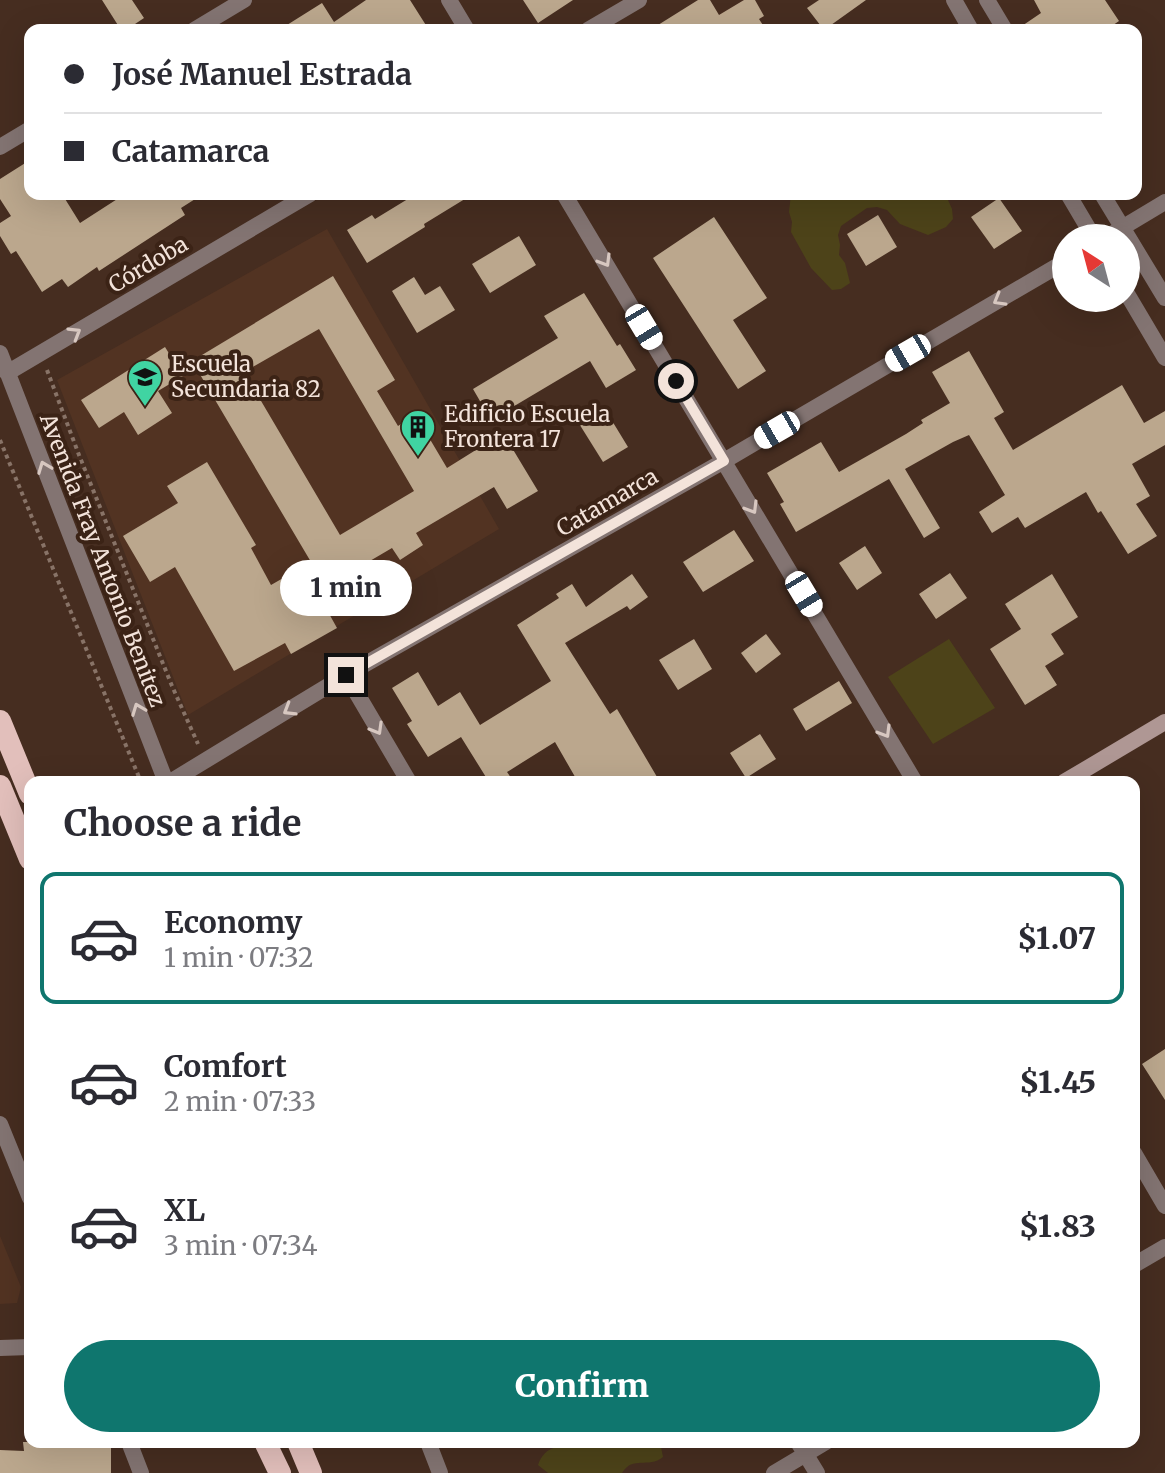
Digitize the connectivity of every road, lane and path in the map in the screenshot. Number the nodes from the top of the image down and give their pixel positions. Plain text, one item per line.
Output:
1 (244, 0) edge
2 (449, 0) edge
3 (639, 0) edge
4 (954, 0) edge
5 (987, 0) edge
6 (204, 24) edge
7 (463, 24) edge
8 (598, 24) edge
9 (968, 24) edge
10 (1001, 24) edge
11 (24, 133) edge
12 (0, 147) edge
13 (300, 200) edge
14 (568, 200) edge
15 (1072, 200) edge
16 (1106, 200) edge
17 (1165, 202) edge
18 (1086, 224) edge
19 (1120, 224) edge
20 (1129, 224) edge
21 (1140, 257) edge
22 (1052, 269) edge
23 (1165, 298) edge
24 (1138, 312) edge
25 (0, 353) edge
26 (40, 354) junction
27 (1165, 358) edge
28 (7, 373) junction
29 (0, 440) edge
30 (724, 461) junction
31 (346, 675) junction
32 (0, 721) edge
33 (1165, 722) edge
34 (206, 760) junction
35 (139, 776) edge
36 (166, 776) edge
37 (178, 776) edge
38 (405, 776) edge
39 (911, 776) edge
40 (1074, 776) edge
41 (24, 779) edge
42 (0, 786) edge
43 (24, 844) edge
44 (0, 1124) edge
45 (1140, 1163) edge
46 (24, 1183) edge
47 (1165, 1206) edge
48 (1165, 1247) edge
49 (1140, 1262) edge
50 (24, 1347) edge
51 (0, 1348) edge
52 (131, 1448) edge
53 (268, 1448) edge
54 (301, 1448) edge
55 (430, 1448) edge
56 (802, 1448) edge
57 (141, 1473) edge
58 (280, 1473) edge
59 (311, 1473) edge
60 (440, 1473) edge
61 (774, 1473) edge
62 (817, 1473) edge

1 - 6 street
2 - 7 street
3 - 8 street
4 - 9 street
5 - 10 street
11 - 12 street
26 -> 13 street, Córdoba
14 -> 30 street
15 - 18 street
16 - 19 street
17 - 20 street
21 - 23 street
22 -> 30 street, Catamarca
24 - 27 street
25 - 28 street, Avenida Fray Antonio Benitez
26 - 28 street, Córdoba
26 - 34 path
36 -> 28 street, Avenida Fray Antonio Benitez
29 - 35 path
30 - 31 street, Catamarca
30 -> 39 street
31 -> 34 street, Catamarca
31 -> 38 street
32 - 41 highway
33 - 40 main road
34 - 37 street, Catamarca
42 - 43 highway
44 - 46 street
45 - 47 street
48 - 49 street
50 - 51 street
52 - 57 street
53 - 58 highway
54 - 59 highway
55 - 60 street
56 - 61 street
56 - 62 street

